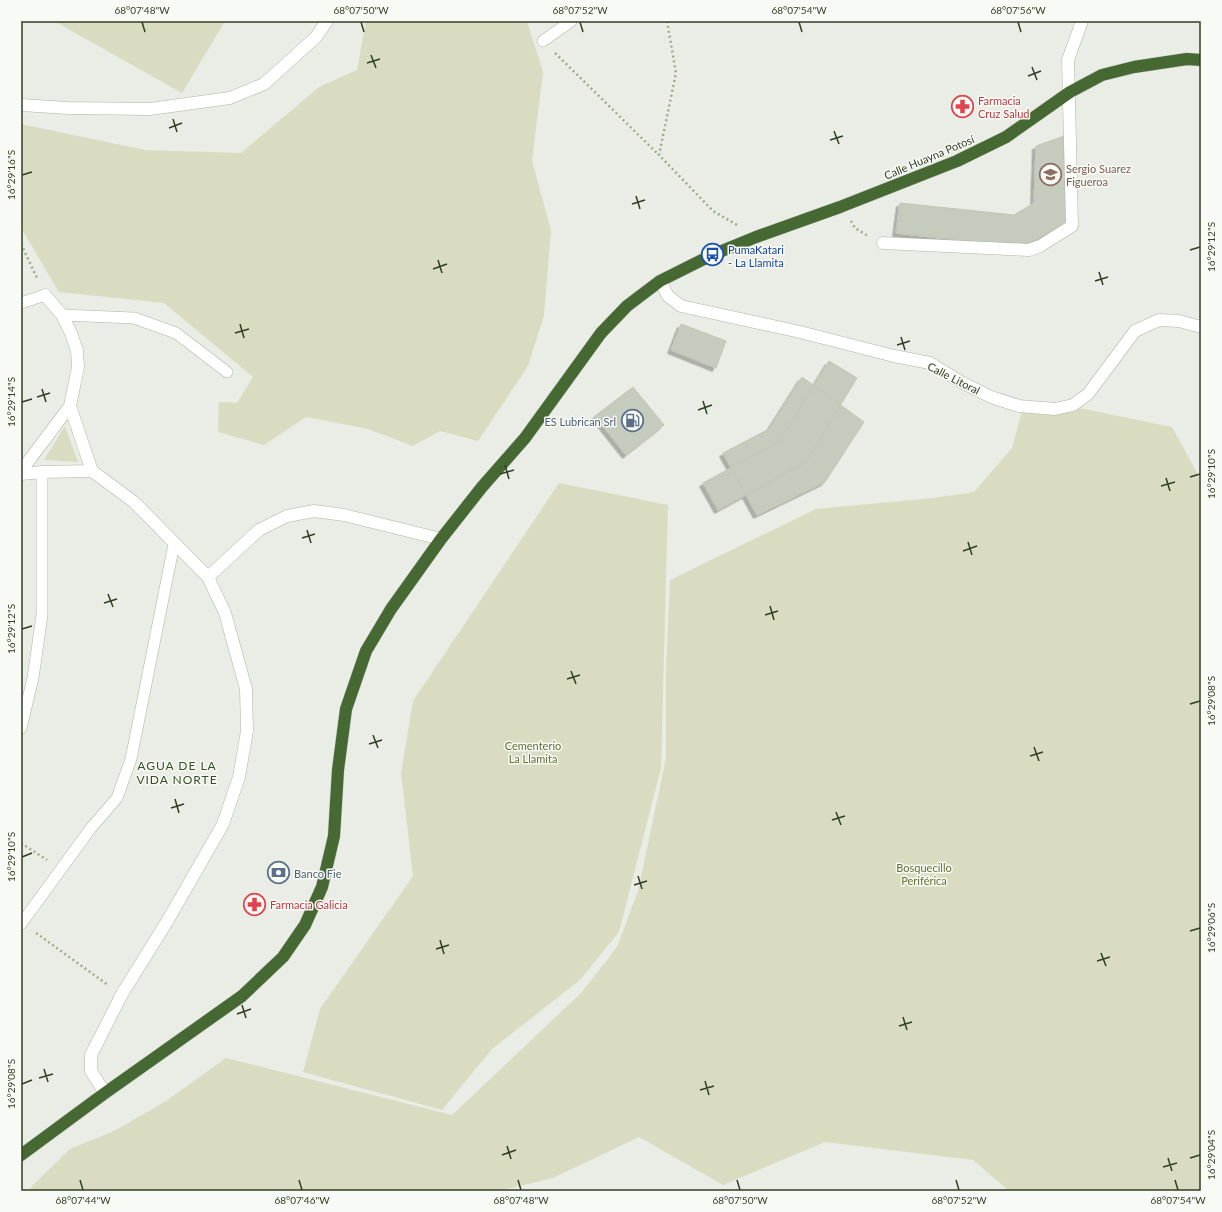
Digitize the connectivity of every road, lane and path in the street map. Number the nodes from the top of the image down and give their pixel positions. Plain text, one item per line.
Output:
1 (327, 21) edge
2 (571, 21) edge
3 (667, 21) edge
4 (1082, 21) edge
5 (543, 41) joint
6 (1201, 60) edge
7 (1070, 92) junction
8 (21, 105) edge
9 (659, 156) junction
10 (840, 207) junction
11 (756, 237) junction
12 (883, 243) joint
13 (21, 244) edge
14 (660, 281) junction
15 (45, 295) junction
16 (21, 303) edge
17 (62, 315) junction
18 (1201, 327) edge
19 (227, 372) dead end
20 (70, 406) junction
21 (21, 471) edge
22 (92, 471) junction
23 (42, 472) junction
24 (21, 474) edge
25 (441, 539) junction
26 (174, 544) junction
27 (208, 577) junction
28 (21, 728) edge
29 (21, 843) edge
30 (60, 869) junction
31 (22, 923) edge
32 (122, 994) junction
33 (105, 1092) junction
34 (21, 1155) edge

1 - 8 street
2 - 5 lane
3 - 9 path
4 - 7 street
5 - 9 path
6 - 7 highway, Calle Huayna Potosí
7 - 10 highway, Calle Huayna Potosí
7 - 12 street
9 - 11 path
10 - 11 highway, Calle Huayna Potosí
10 - 12 path
11 - 14 highway, Calle Huayna Potosí
13 - 15 path
14 - 18 street, Calle Litoral
14 - 25 highway, Calle Huayna Potosí
15 - 16 lane
15 - 17 street
17 - 19 lane
17 - 20 street
20 - 21 street
20 - 22 street
22 - 23 street
22 - 26 street
23 - 24 street
23 - 28 lane
25 - 27 street
25 - 33 highway, Calle Huayna Potosí
26 - 27 street
26 - 30 lane
27 - 32 street
29 - 30 path
30 - 31 lane
31 - 32 path
32 - 33 street
33 - 34 highway, Calle Huayna Potosí

